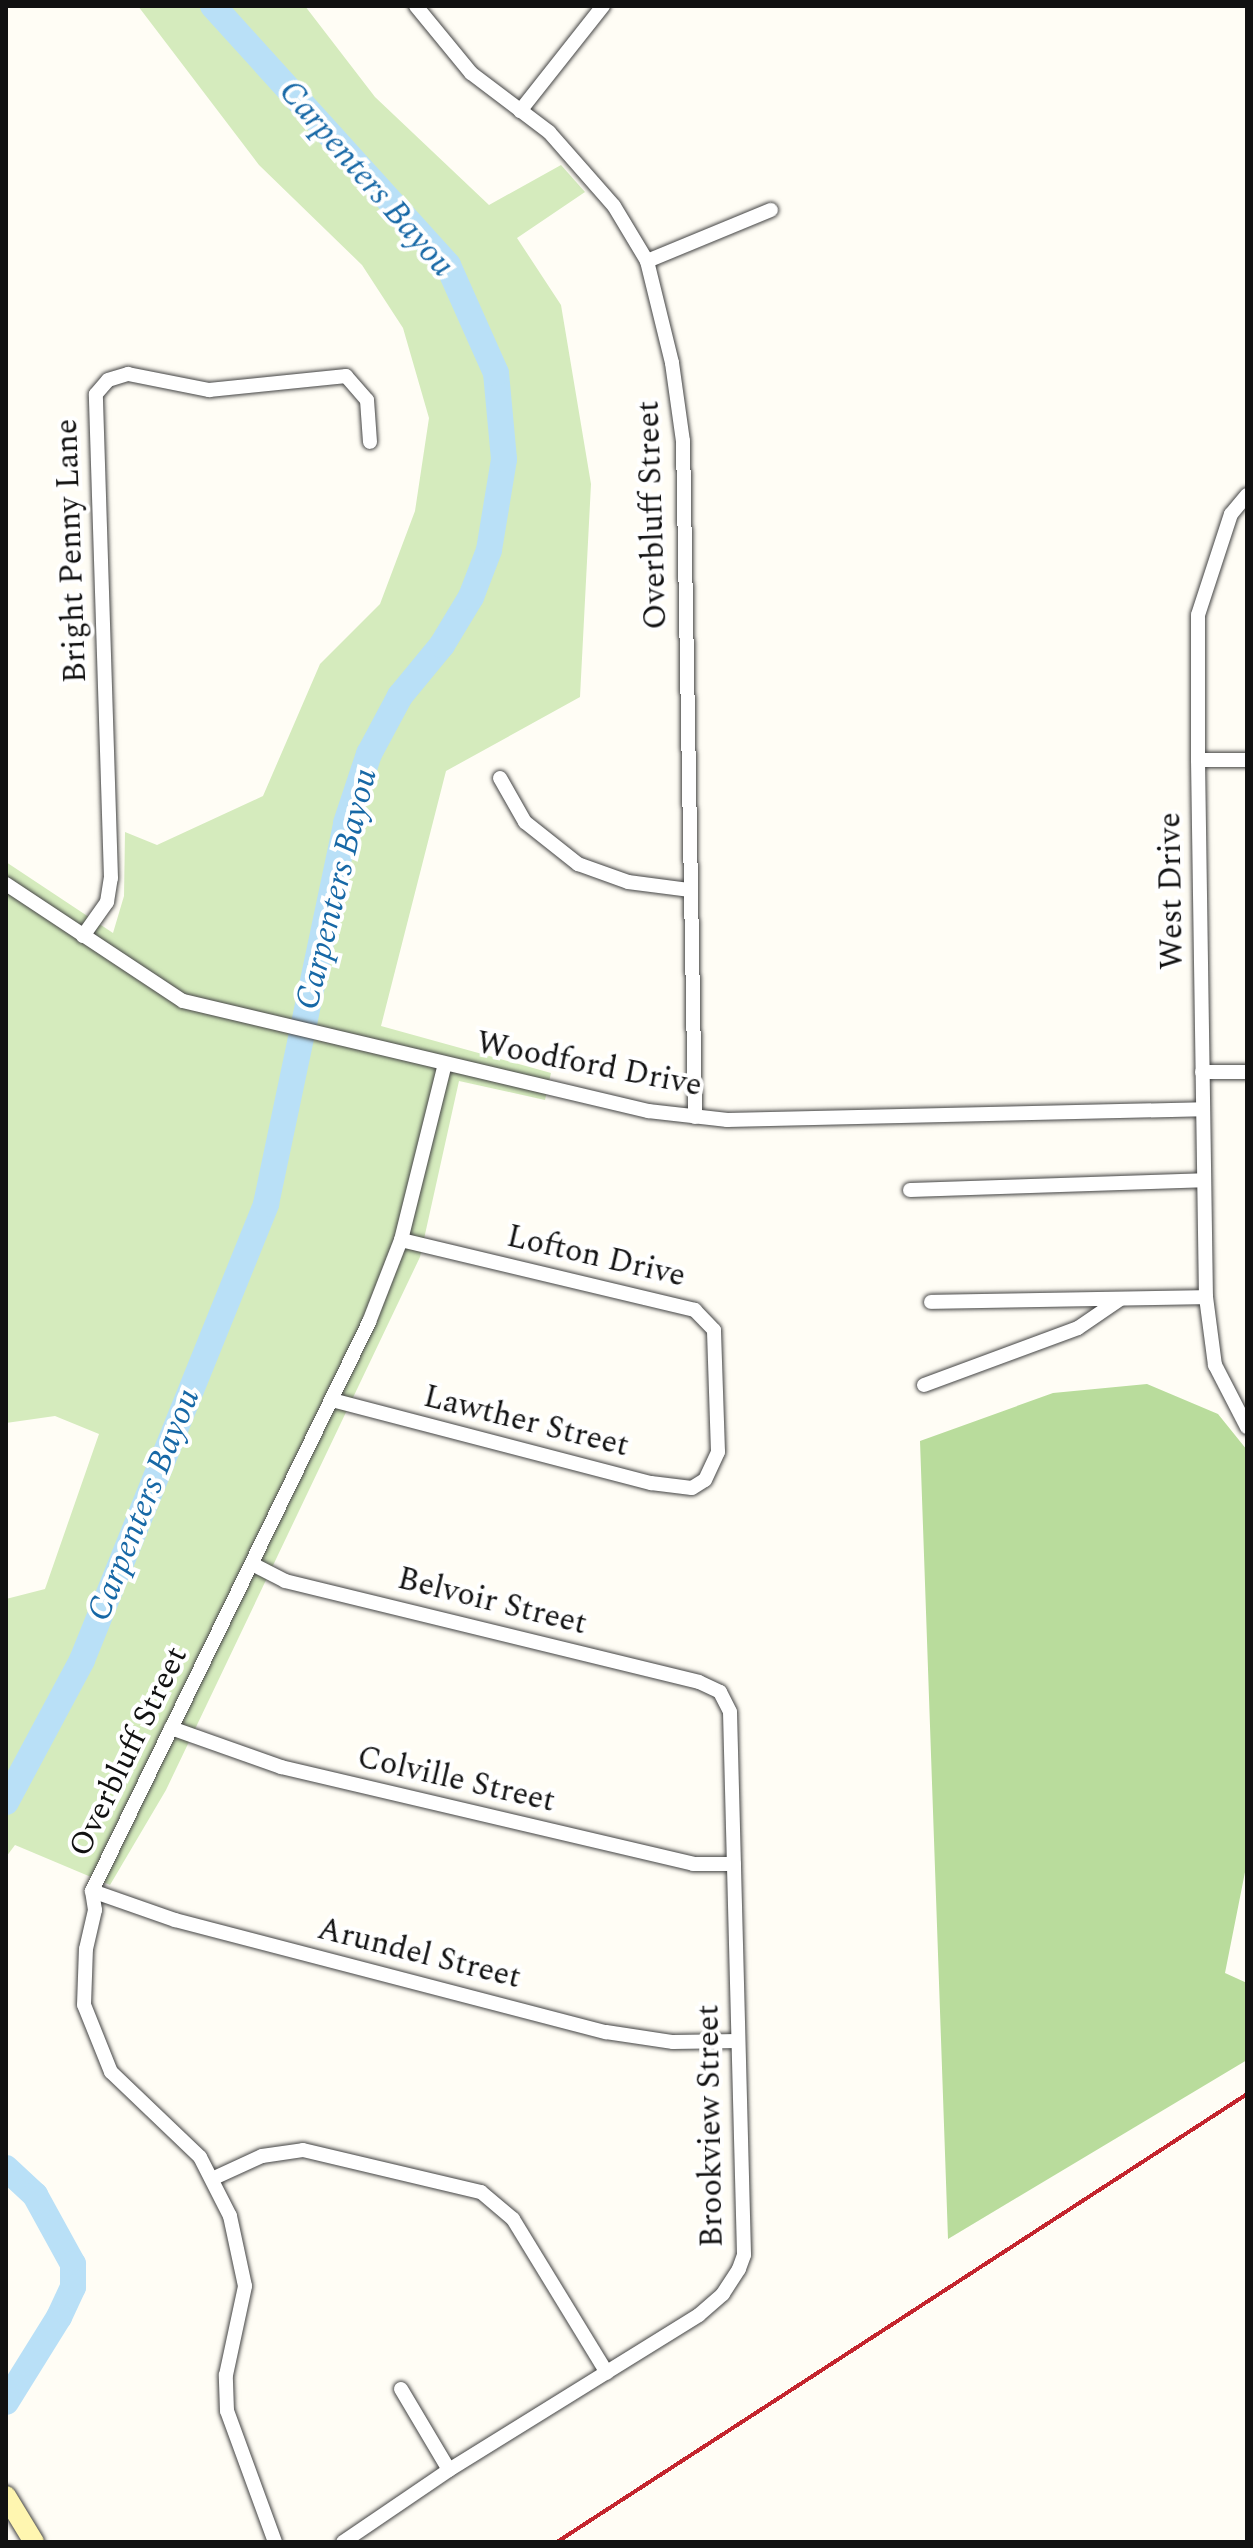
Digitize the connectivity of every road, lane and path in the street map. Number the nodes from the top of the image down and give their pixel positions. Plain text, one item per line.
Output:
1 (416, 6) edge
2 (603, 6) edge
3 (520, 111) junction
4 (771, 210) dead end
5 (647, 261) junction
6 (370, 442) dead end
7 (1247, 495) edge
8 (1198, 760) junction
9 (1247, 760) edge
10 (500, 778) dead end
11 (6, 884) edge
12 (690, 890) junction
13 (83, 936) junction
14 (445, 1064) junction
15 (1202, 1072) junction
16 (1247, 1072) edge
17 (1203, 1109) junction
18 (695, 1117) junction
19 (1204, 1180) junction
20 (910, 1190) dead end
21 (401, 1240) junction
22 (1206, 1297) junction
23 (1119, 1300) junction
24 (931, 1302) dead end
25 (924, 1385) dead end
26 (332, 1400) junction
27 (1247, 1427) edge
28 (705, 1480) joint
29 (252, 1564) junction
30 (720, 1692) joint
31 (171, 1728) junction
32 (734, 1864) junction
33 (92, 1891) junction
34 (738, 2041) junction
35 (214, 2178) junction
36 (607, 2373) junction
37 (401, 2389) dead end
38 (449, 2470) junction
39 (6, 2496) edge
40 (34, 2542) edge
41 (275, 2542) edge
42 (343, 2542) edge

1 - 3 street, Overbluff Street
2 - 3 street
3 - 5 street, Overbluff Street
4 - 5 street
5 - 12 street, Overbluff Street
6 - 13 street, Bright Penny Lane
7 - 8 street, West Drive
8 - 9 street
8 - 15 street, West Drive
10 - 12 street
11 - 13 street, Woodford Drive
12 - 18 street, Overbluff Street
13 - 14 street, Woodford Drive
14 - 18 street, Woodford Drive
14 - 21 street, Overbluff Street
15 - 16 street
15 - 17 street, West Drive
17 - 18 street, Woodford Drive
17 - 19 street, West Drive
19 - 20 street
19 - 22 street, West Drive
21 - 26 street, Overbluff Street
21 - 28 street, Lofton Drive
22 - 23 street
22 - 27 street, West Drive
23 - 24 street
23 - 25 street
26 - 28 street, Lawther Street
26 - 29 street, Overbluff Street
29 - 30 street, Belvoir Street
29 - 31 street, Overbluff Street
30 - 32 street, Brookview Street
31 - 32 street, Colville Street
31 - 33 street, Overbluff Street
32 - 34 street, Brookview Street
33 - 34 street, Arundel Street
33 - 35 street, Overbluff Street
34 - 36 street, Brookview Street
35 - 36 street
35 - 41 street, Overbluff Street
36 - 38 street, Brookview Street
37 - 38 street
38 - 42 street, Brookview Street
39 - 40 main road

